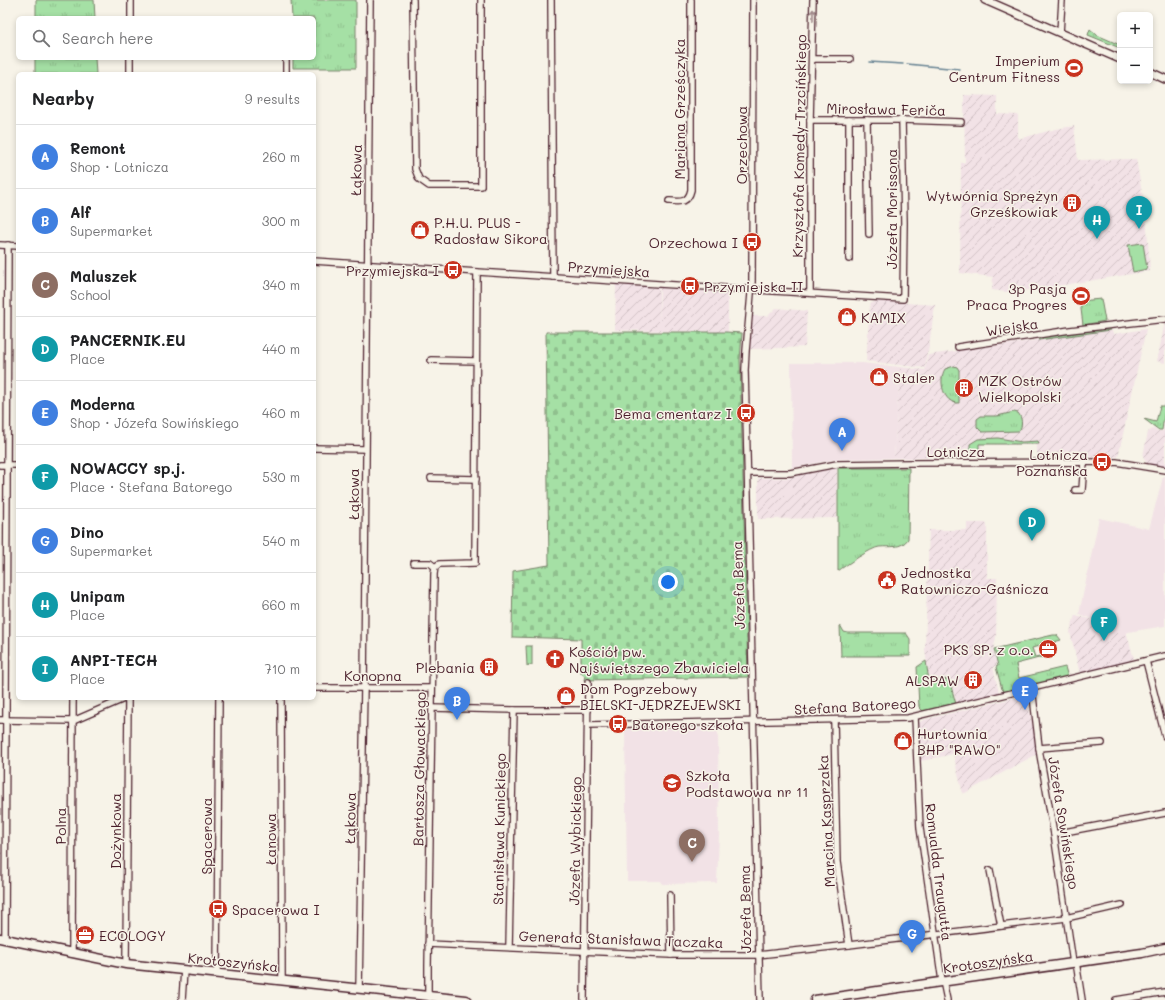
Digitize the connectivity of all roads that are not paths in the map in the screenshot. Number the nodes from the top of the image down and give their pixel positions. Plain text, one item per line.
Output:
1 (131, 0) edge
2 (370, 0) edge
3 (413, 0) edge
4 (481, 0) edge
5 (551, 0) edge
6 (691, 0) edge
7 (753, 0) edge
8 (813, 0) edge
9 (985, 0) edge
10 (1062, 0) edge
11 (131, 16) edge
12 (1060, 33) junction
13 (1117, 58) edge
14 (812, 59) junction
15 (850, 59) dead end
16 (130, 60) edge
17 (286, 60) edge
18 (130, 72) edge
19 (286, 72) edge
20 (1153, 73) edge
21 (1165, 79) edge
22 (810, 120) junction
23 (849, 120) junction
24 (867, 120) junction
25 (902, 120) junction
26 (961, 122) dead end
27 (669, 201) dead end
28 (868, 234) dead end
29 (0, 245) edge
30 (8, 245) junction
31 (16, 246) edge
32 (849, 259) dead end
33 (316, 261) edge
34 (367, 265) junction
35 (477, 272) junction
36 (553, 277) junction
37 (752, 290) junction
38 (810, 292) junction
39 (903, 299) joint
40 (1165, 319) edge
41 (958, 347) dead end
42 (431, 360) dead end
43 (476, 361) junction
44 (316, 448) edge
45 (366, 448) junction
46 (1084, 462) junction
47 (7, 465) junction
48 (16, 465) edge
49 (0, 466) edge
50 (1165, 470) edge
51 (748, 473) junction
52 (431, 478) dead end
53 (476, 479) junction
54 (1075, 490) dead end
55 (414, 562) dead end
56 (435, 567) junction
57 (1165, 656) edge
58 (1146, 661) junction
59 (588, 682) dead end
60 (364, 687) junction
61 (316, 688) edge
62 (432, 688) junction
63 (1032, 688) junction
64 (73, 700) edge
65 (122, 700) edge
66 (127, 700) edge
67 (219, 700) edge
68 (281, 700) edge
69 (432, 708) junction
70 (514, 710) junction
71 (588, 710) junction
72 (915, 717) junction
73 (3, 720) edge
74 (834, 720) junction
75 (73, 721) junction
76 (754, 722) junction
77 (588, 725) junction
78 (1165, 736) edge
79 (1102, 743) dead end
80 (1039, 748) junction
81 (1165, 813) edge
82 (1054, 834) junction
83 (990, 870) dead end
84 (670, 894) dead end
85 (1122, 905) dead end
86 (1066, 918) junction
87 (1000, 926) junction
88 (935, 934) junction
89 (2, 939) edge
90 (428, 944) junction
91 (849, 945) junction
92 (508, 947) junction
93 (1165, 948) edge
94 (585, 951) junction
95 (72, 954) junction
96 (671, 955) junction
97 (758, 955) junction
98 (1074, 962) junction
99 (126, 964) junction
100 (184, 970) junction
101 (217, 974) junction
102 (282, 981) junction
103 (943, 981) junction
104 (359, 989) junction
105 (1165, 992) edge
106 (430, 998) edge
107 (850, 998) edge
108 (182, 1000) edge
109 (466, 1000) edge
110 (584, 1000) edge
111 (760, 1000) edge
112 (815, 1000) edge
113 (947, 1000) edge
114 (1082, 1000) edge
115 (1116, 1000) edge

1 - 11 street
2 - 34 street, Łąkowa
3 - 4 street
5 - 36 street
6 - 27 street, Mariana Grześczyka
7 - 37 street, Orzechowa
14 -> 8 street, Krzysztofa Komedy-Trzcińskiego
9 - 12 street
10 - 12 street
12 - 13 street
14 - 15 street
14 - 22 street, Krzysztofa Komedy-Trzcińskiego
16 - 18 street
17 - 19 street
20 - 21 street
22 - 23 street, Mirosława Feriča
22 - 38 street, Krzysztofa Komedy-Trzcińskiego
23 - 24 street, Mirosława Feriča
23 - 32 street
24 - 25 street, Mirosława Feriča
24 - 28 street
25 - 26 street, Mirosława Feriča
25 - 39 street, Józefa Morissona
29 - 30 street
30 - 31 street
30 - 47 street
33 - 34 street, Przymiejska
34 - 35 street, Przymiejska
34 - 45 street, Łąkowa
35 - 36 street, Przymiejska
35 - 43 street
36 - 37 street, Przymiejska
37 - 38 street, Przymiejska
37 - 51 street, Józefa Bema
38 - 39 street, Przymiejska
40 - 41 street, Wiejska
42 - 43 street
43 - 53 street
44 - 45 street
45 - 60 street, Łąkowa
46 - 50 street, Lotnicza
46 - 51 street, Lotnicza
46 - 54 street
47 - 48 street
47 - 49 street
47 - 73 street
51 - 76 street, Józefa Bema
52 - 53 street
53 - 56 street
55 - 56 street
56 - 62 street, Bartosza Głowackiego
57 - 58 street, Stefana Batorego
58 - 63 street, Stefana Batorego
58 - 78 street
59 - 71 street, Józefa Wybickiego
60 - 61 street, Konopna
60 - 62 street, Konopna
60 - 104 street, Łąkowa
62 - 69 street, Bartosza Głowackiego
63 - 72 street, Stefana Batorego
63 - 80 street, Józefa Sowińskiego
64 - 75 street, Polna
65 - 75 street
66 - 99 street, Dożynkowa
67 - 101 street, Spacerowa
68 - 102 street, Łanowa
69 - 70 street
69 - 90 street, Bartosza Głowackiego
70 - 71 street
70 - 92 street, Stanisława Kunickiego
71 - 77 street, Józefa Wybickiego
72 - 74 street, Stefana Batorego
72 - 88 street, Romualda Traugutta
73 - 75 street
73 - 89 street
74 - 76 street, Stefana Batorego
74 - 91 street, Marcina Kasprzaka
75 - 95 street, Polna
76 - 77 street, Stefana Batorego
76 - 97 street, Józefa Bema
77 - 94 street, Józefa Wybickiego
79 - 80 street
80 - 82 street, Józefa Sowińskiego
81 - 82 street
82 - 86 street, Józefa Sowińskiego
83 - 87 street
84 - 96 street
85 - 86 street, Generała Stanisława Taczaka
86 - 87 street, Generała Stanisława Taczaka
86 - 98 street, Józefa Sowińskiego
87 - 88 street, Generała Stanisława Taczaka
88 - 91 street, Generała Stanisława Taczaka
88 - 103 street, Romualda Traugutta
89 - 95 main road, Krotoszyńska
90 - 92 street, Generała Stanisława Taczaka
90 - 106 street, Bartosza Głowackiego
91 - 97 street, Generała Stanisława Taczaka
92 - 94 street, Generała Stanisława Taczaka
93 - 98 main road, Krotoszyńska
94 - 96 street, Generała Stanisława Taczaka
94 - 110 street, Józefa Wybickiego
95 - 99 main road, Krotoszyńska
96 - 97 street, Generała Stanisława Taczaka
97 - 111 street, Józefa Bema
98 - 103 main road, Krotoszyńska
98 - 114 street, Józefa Sowińskiego
99 - 100 main road, Krotoszyńska
100 - 101 main road, Krotoszyńska
100 - 108 street
101 - 102 main road, Krotoszyńska
102 - 104 main road, Krotoszyńska
103 - 107 main road, Krotoszyńska
103 - 113 street, Romualda Traugutta
104 - 106 main road, Krotoszyńska
105 - 115 street
106 - 109 main road, Krotoszyńska
107 - 112 main road, Krotoszyńska

